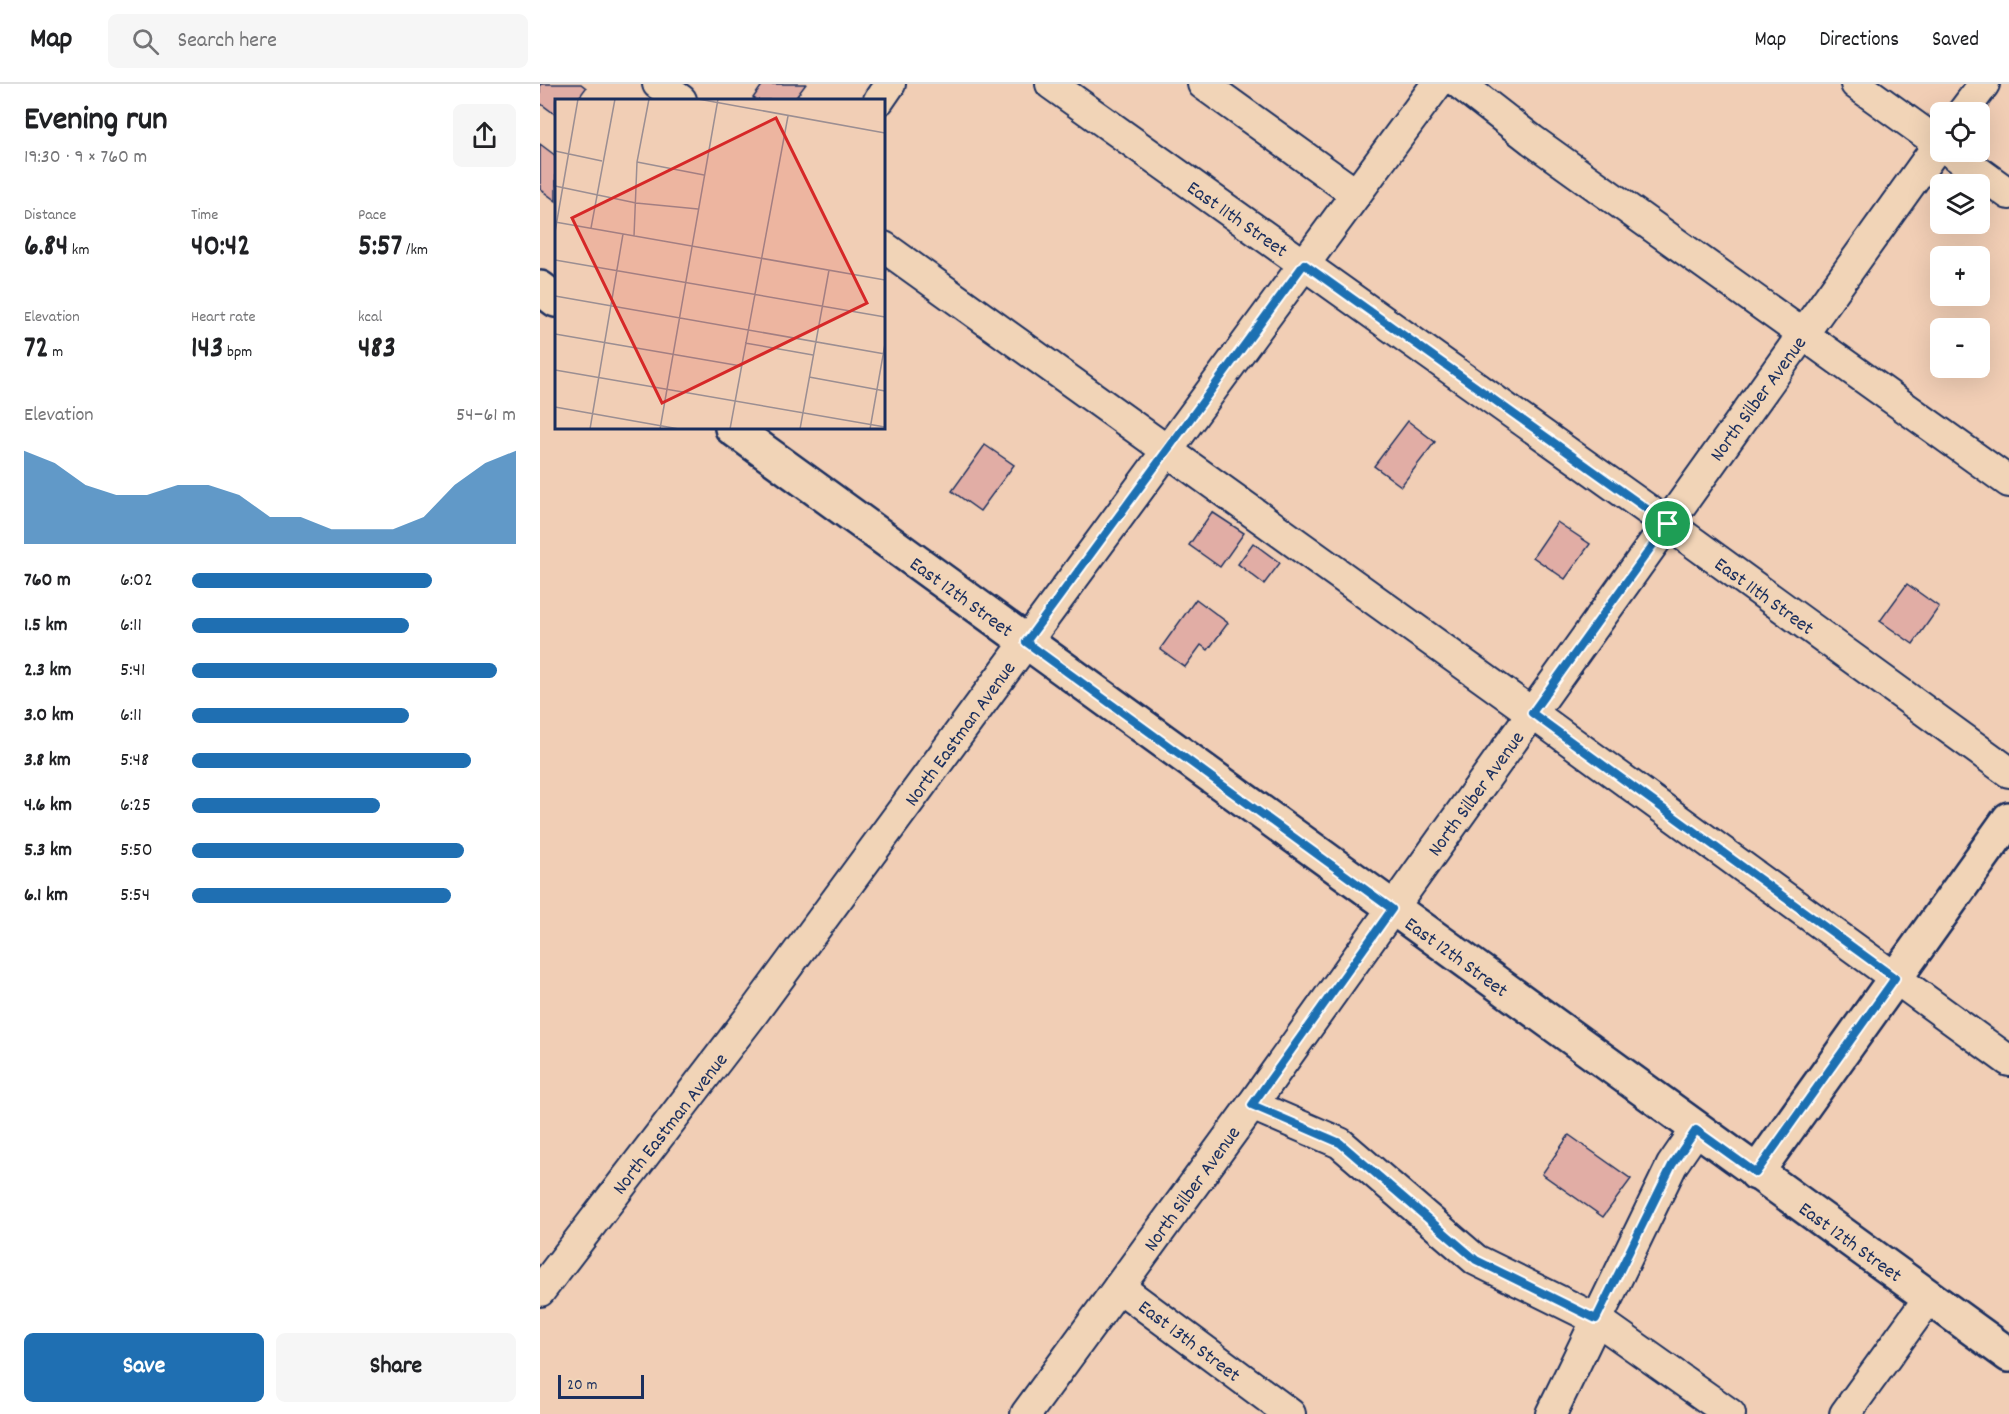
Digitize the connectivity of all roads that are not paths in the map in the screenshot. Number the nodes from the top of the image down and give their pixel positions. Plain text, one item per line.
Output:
1 (658, 84) edge
2 (890, 84) edge
3 (1051, 84) edge
4 (1203, 84) edge
5 (1437, 84) edge
6 (1460, 84) edge
7 (1856, 84) edge
8 (1984, 84) edge
9 (680, 99) edge
10 (880, 99) edge
11 (1970, 102) edge
12 (1930, 136) edge
13 (1930, 162) edge
14 (1966, 162) edge
15 (1356, 194) junction
16 (2009, 194) edge
17 (885, 248) edge
18 (1304, 264) junction
19 (540, 288) edge
20 (555, 299) edge
21 (1803, 334) junction
22 (733, 429) edge
23 (1166, 451) junction
24 (2009, 482) edge
25 (1668, 524) junction
26 (1026, 642) junction
27 (1532, 713) junction
28 (2009, 772) edge
29 (2009, 819) edge
30 (1392, 909) junction
31 (1895, 978) junction
32 (2009, 1061) edge
33 (1252, 1105) junction
34 (1696, 1130) junction
35 (1756, 1173) junction
36 (1119, 1287) junction
37 (540, 1291) edge
38 (1929, 1298) junction
39 (1596, 1319) junction
40 (2009, 1355) edge
41 (1026, 1414) edge
42 (1290, 1414) edge
43 (1551, 1414) edge
44 (1730, 1414) edge
45 (1845, 1414) edge

1 - 9 street
2 - 10 street
3 - 18 street, East 11th Street
4 - 15 street
5 - 15 street, North Eastman Avenue
6 - 21 street
7 - 12 street
8 - 11 street
13 - 21 street, North Silber Avenue
14 - 16 street
15 - 18 street, North Eastman Avenue
17 - 23 street
18 - 23 street, North Eastman Avenue
18 - 25 street, East 11th Street
19 - 20 main road
21 - 24 street
21 - 25 street, North Silber Avenue
22 - 26 main road, East 12th Street
23 - 26 street, North Eastman Avenue
23 - 27 street
25 - 27 street, North Silber Avenue
25 - 28 street, East 11th Street
26 - 30 main road, East 12th Street
26 - 37 street, North Eastman Avenue
27 - 30 street, North Silber Avenue
27 - 31 street
29 - 31 main road
30 - 33 street, North Silber Avenue
30 - 34 main road, East 12th Street
31 - 32 street
31 - 35 main road
33 - 36 street, North Silber Avenue
33 - 39 street
34 - 35 main road, East 12th Street
34 - 39 street
35 - 38 main road, East 12th Street
36 - 41 street, North Silber Avenue
36 - 42 street, East 13th Street
38 - 40 main road, East 12th Street
38 - 45 street
39 - 43 street
39 - 44 street

